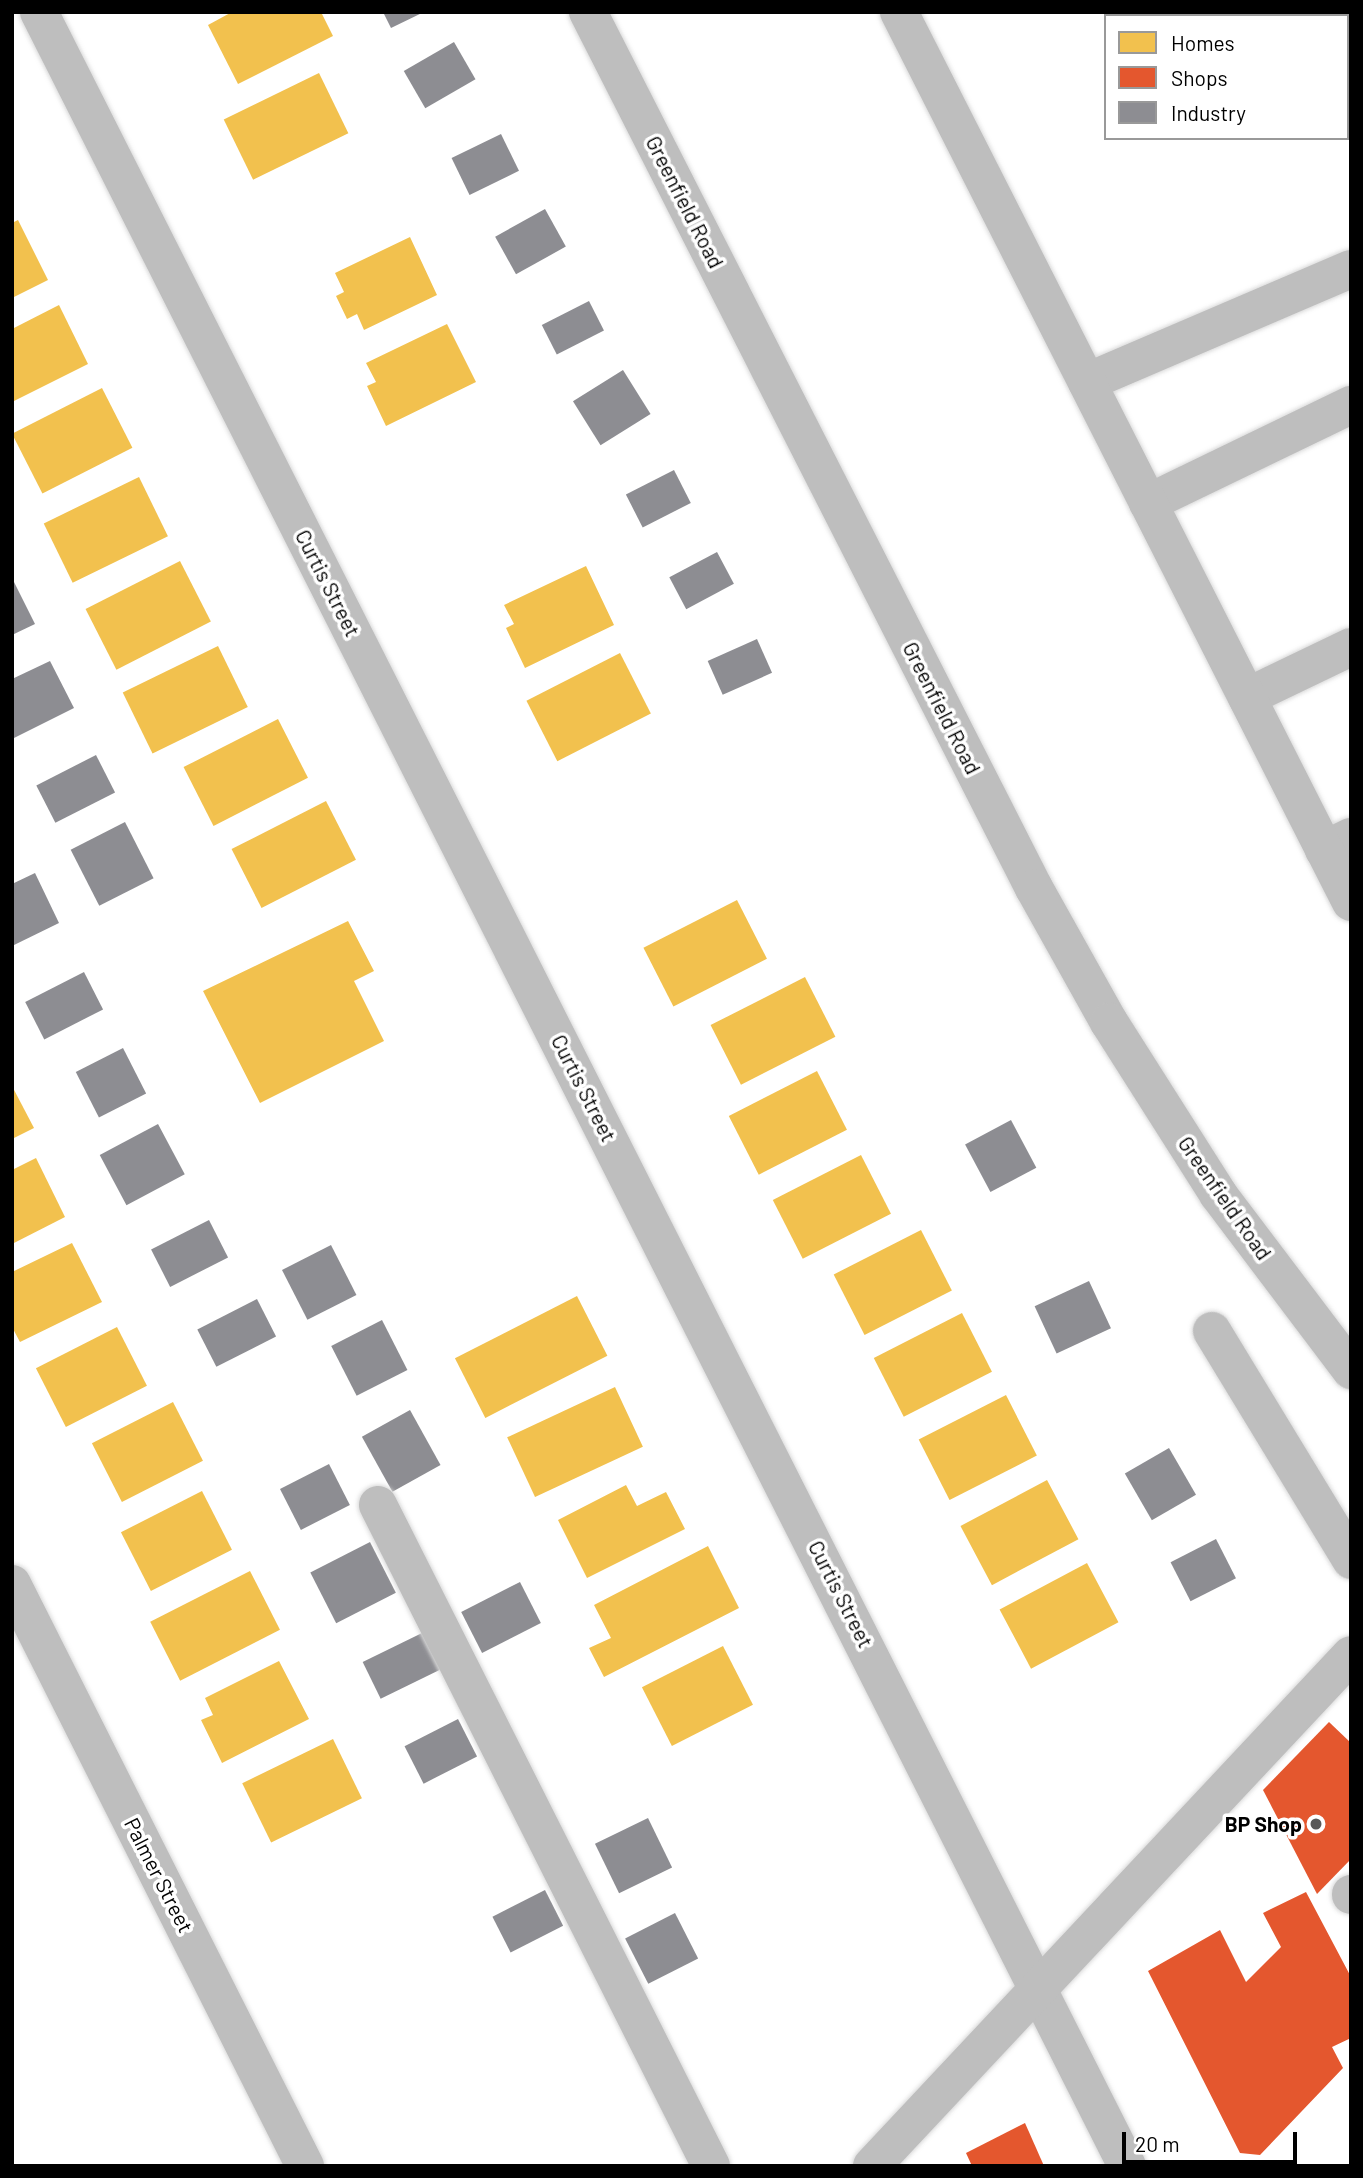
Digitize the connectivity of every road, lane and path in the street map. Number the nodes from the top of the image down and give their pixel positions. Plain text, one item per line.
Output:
1 (39, 12) edge
2 (588, 12) edge
3 (908, 15) edge
4 (1351, 269) edge
5 (1087, 382) junction
6 (1351, 405) edge
7 (1148, 503) junction
8 (1351, 646) edge
9 (1247, 697) junction
10 (1338, 843) edge
11 (1351, 902) edge
12 (1212, 1331) dead end
13 (1351, 1370) edge
14 (378, 1505) dead end
15 (1351, 1560) edge
16 (12, 1584) edge
17 (1351, 1655) edge
18 (1041, 1990) junction
19 (305, 2166) edge
20 (711, 2166) edge
21 (872, 2166) edge
22 (1127, 2166) edge

1 - 18 street, Curtis Street
2 - 13 street, Greenfield Road
3 - 5 street
4 - 5 street
5 - 7 street
6 - 7 street
7 - 9 street
8 - 9 street
9 - 10 street
10 - 11 street
12 - 15 street
14 - 20 street
16 - 19 street, Palmer Street
17 - 18 street
18 - 21 street
18 - 22 street, Curtis Street

